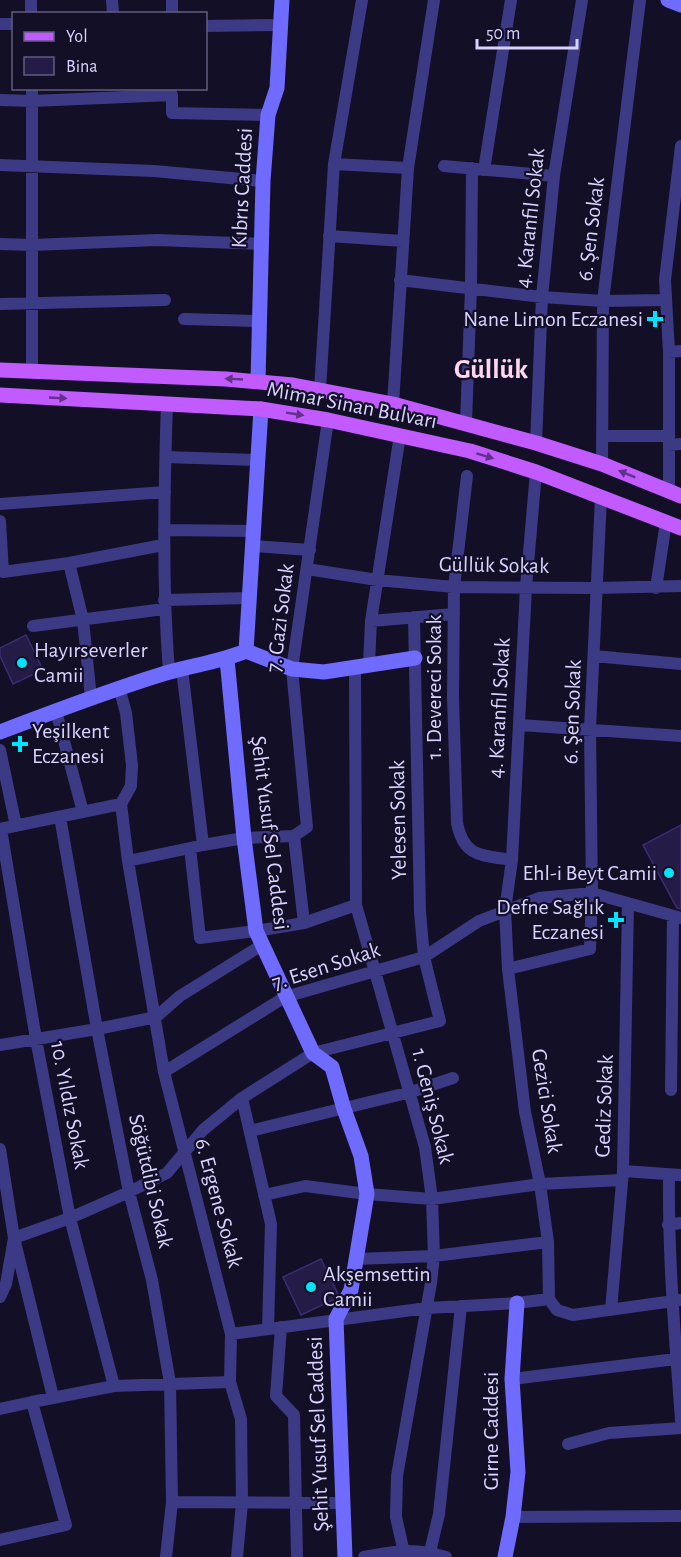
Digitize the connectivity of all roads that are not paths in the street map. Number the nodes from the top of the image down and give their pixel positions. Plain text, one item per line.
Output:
1 (282, 0) edge
2 (362, 0) edge
3 (434, 0) edge
4 (511, 0) edge
5 (582, 0) edge
6 (640, 0) edge
7 (668, 0) edge
8 (681, 5) edge
9 (281, 25) junction
10 (207, 26) edge
11 (172, 92) edge
12 (32, 94) edge
13 (0, 100) edge
14 (268, 115) junction
15 (681, 146) edge
16 (334, 164) junction
17 (0, 165) edge
18 (33, 166) junction
19 (444, 166) dead end
20 (408, 168) junction
21 (478, 169) junction
22 (554, 176) junction
23 (263, 181) junction
24 (676, 219) edge
25 (329, 236) junction
26 (403, 241) junction
27 (0, 244) edge
28 (261, 244) junction
29 (32, 245) junction
30 (400, 280) junction
31 (471, 288) junction
32 (542, 297) junction
33 (165, 300) dead end
34 (664, 300) junction
35 (603, 301) junction
36 (0, 304) edge
37 (31, 304) junction
38 (184, 319) dead end
39 (260, 321) junction
40 (675, 352) edge
41 (0, 370) edge
42 (32, 372) junction
43 (258, 381) junction
44 (320, 390) junction
45 (0, 395) edge
46 (167, 403) junction
47 (393, 404) junction
48 (261, 409) junction
49 (328, 420) junction
50 (466, 423) junction
51 (400, 435) junction
52 (602, 435) junction
53 (536, 442) junction
54 (673, 442) edge
55 (166, 458) junction
56 (257, 460) junction
57 (602, 464) junction
58 (536, 472) junction
59 (467, 476) dead end
60 (165, 492) junction
61 (675, 493) edge
62 (601, 497) junction
63 (0, 504) edge
64 (0, 521) edge
65 (666, 522) junction
66 (681, 528) edge
67 (164, 530) junction
68 (253, 539) junction
69 (164, 544) junction
70 (310, 550) junction
71 (69, 562) junction
72 (307, 569) junction
73 (377, 580) junction
74 (681, 586) edge
75 (454, 587) junction
76 (526, 587) junction
77 (596, 588) junction
78 (656, 588) junction
79 (250, 598) junction
80 (164, 605) junction
81 (454, 614) junction
82 (414, 617) junction
83 (82, 620) junction
84 (371, 621) junction
85 (33, 626) dead end
86 (246, 651) junction
87 (594, 656) junction
88 (416, 657) junction
89 (227, 659) junction
90 (681, 664) edge
91 (362, 665) junction
92 (292, 669) junction
93 (175, 670) junction
94 (119, 687) junction
95 (92, 698) junction
96 (56, 711) junction
97 (520, 724) junction
98 (590, 729) junction
99 (0, 732) edge
100 (681, 736) edge
101 (0, 750) edge
102 (121, 804) junction
103 (83, 812) junction
104 (60, 817) junction
105 (16, 826) junction
106 (1, 829) edge
107 (294, 836) junction
108 (244, 838) junction
109 (203, 845) junction
110 (190, 848) junction
111 (512, 860) junction
112 (129, 861) junction
113 (592, 893) junction
114 (628, 903) junction
115 (356, 905) junction
116 (506, 910) junction
117 (677, 917) edge
118 (304, 923) junction
119 (259, 938) junction
120 (424, 957) junction
121 (508, 969) junction
122 (376, 972) junction
123 (285, 997) junction
124 (156, 1017) junction
125 (97, 1029) junction
126 (393, 1033) junction
127 (36, 1040) junction
128 (0, 1044) edge
129 (313, 1053) junction
130 (164, 1072) junction
131 (453, 1078) dead end
132 (671, 1090) dead end
133 (411, 1092) junction
134 (242, 1098) junction
135 (344, 1109) junction
136 (250, 1131) junction
137 (0, 1149) edge
138 (184, 1153) junction
139 (2, 1175) edge
140 (675, 1175) edge
141 (623, 1176) junction
142 (540, 1184) junction
143 (129, 1192) junction
144 (367, 1194) junction
145 (264, 1195) junction
146 (432, 1199) junction
147 (70, 1218) junction
148 (675, 1224) edge
149 (548, 1242) junction
150 (9, 1244) edge
151 (434, 1256) junction
152 (356, 1259) junction
153 (3, 1283) edge
154 (0, 1297) edge
155 (549, 1299) junction
156 (676, 1301) edge
157 (517, 1303) junction
158 (461, 1306) junction
159 (427, 1308) junction
160 (611, 1310) junction
161 (336, 1319) junction
162 (274, 1328) junction
163 (231, 1334) junction
164 (676, 1359) junction
165 (512, 1379) junction
166 (230, 1382) junction
167 (170, 1383) junction
168 (114, 1386) junction
169 (53, 1397) junction
170 (32, 1402) junction
171 (0, 1409) edge
172 (681, 1420) edge
173 (681, 1428) edge
174 (568, 1444) dead end
175 (172, 1502) junction
176 (242, 1503) junction
177 (296, 1503) junction
178 (343, 1503) junction
179 (681, 1516) edge
180 (513, 1517) junction
181 (0, 1540) edge
182 (430, 1552) junction
183 (404, 1553) edge
184 (166, 1557) edge
185 (237, 1557) edge
186 (297, 1557) edge
187 (345, 1557) edge
188 (364, 1557) edge
189 (446, 1557) edge
190 (505, 1557) edge

1 - 9 main road, Kıbrıs Caddesi
2 - 16 street
3 - 20 street
4 - 21 street
5 - 22 street, 4. Karanfil Sokak
6 - 35 street, 6. Şen Sokak
7 - 8 main road
9 - 10 street
9 - 14 main road, Kıbrıs Caddesi
11 - 12 street
11 - 14 street
12 - 13 street
12 - 18 street
14 - 23 main road, Kıbrıs Caddesi
15 - 24 street
16 - 20 street
16 - 25 street
17 - 18 street
18 - 23 street
18 - 29 street
19 - 21 street
20 - 26 street
21 - 22 street
21 - 31 street
22 - 32 street, 4. Karanfil Sokak
23 - 28 main road, Kıbrıs Caddesi
24 - 34 street
25 - 26 street
25 - 44 street
26 - 30 street
27 - 29 street
28 - 29 street
28 - 39 main road, Kıbrıs Caddesi
29 - 37 street
30 - 31 street
30 - 47 street
31 - 32 street
31 - 50 street
32 - 35 street
32 - 53 street, 4. Karanfil Sokak
33 - 37 street
34 - 35 street
34 - 40 street
35 - 52 street, 6. Şen Sokak
36 - 37 street
37 - 42 street
38 - 39 street
39 - 43 main road, Kıbrıs Caddesi
40 - 54 street
41 - 42 main road, Mimar Sinan Bulvarı
43 -> 42 main road, Mimar Sinan Bulvarı
43 - 44 main road, Mimar Sinan Bulvarı
44 - 47 main road, Mimar Sinan Bulvarı
45 -> 46 main road, Mimar Sinan Bulvarı
46 - 48 main road, Mimar Sinan Bulvarı
46 - 55 street
47 - 50 main road, Mimar Sinan Bulvarı
48 -> 49 main road, Mimar Sinan Bulvarı
48 - 56 main road
49 - 51 main road, Mimar Sinan Bulvarı
49 - 70 street, 7. Gazi Sokak
50 - 53 main road, Mimar Sinan Bulvarı
51 -> 58 main road, Mimar Sinan Bulvarı
51 - 73 street, 1. Geniş Sokak
52 - 54 street
52 - 57 street, 6. Şen Sokak
53 - 57 main road, Mimar Sinan Bulvarı
54 - 61 street
55 - 56 street
55 - 60 street
56 - 68 main road
61 -> 57 main road, Mimar Sinan Bulvarı
58 - 62 main road, Mimar Sinan Bulvarı
58 - 76 street, 4. Karanfil Sokak
59 - 75 street, 1. Devereci Sokak
60 - 63 street
60 - 67 street
62 - 65 main road, Mimar Sinan Bulvarı
62 - 77 street, 6. Şen Sokak
64 - 71 street
65 - 66 main road, Mimar Sinan Bulvarı
65 - 78 street
67 - 68 street
67 - 69 street
68 - 70 street
68 - 79 main road
69 - 71 street
69 - 80 street
70 - 72 street, 7. Gazi Sokak
71 - 83 street
72 - 73 street, Güllük Sokak
72 - 92 street, 7. Gazi Sokak
73 - 75 street, Güllük Sokak
73 - 84 street, 1. Geniş Sokak
74 - 78 street, Güllük Sokak
75 - 76 street, Güllük Sokak
75 - 81 street, 1. Devereci Sokak
76 - 77 street, Güllük Sokak
76 - 97 street, 4. Karanfil Sokak
77 - 78 street, Güllük Sokak
77 - 87 street, 6. Şen Sokak
79 - 80 street
79 - 86 main road
80 - 83 street
80 - 93 street
81 - 82 street
81 - 111 street, 1. Devereci Sokak
82 - 84 street
82 - 88 street, Yelesen Sokak
83 - 85 street
83 - 95 street
84 - 91 street, 1. Geniş Sokak
86 - 89 main road
86 - 92 main road
87 - 90 street
87 - 98 street, 6. Şen Sokak
88 - 91 main road
88 - 120 street, Yelesen Sokak
89 - 93 main road
89 - 108 main road, Şehit Yusuf Sel Caddesi
91 - 92 main road
91 - 115 street, 1. Geniş Sokak
92 - 107 street, 7. Gazi Sokak
93 - 94 main road
93 - 109 street
94 - 95 main road
94 - 102 street, 6. Ergene Sokak
95 - 96 main road
96 - 99 main road
96 - 103 street
97 - 98 street
97 - 111 street, 4. Karanfil Sokak
98 - 100 street
98 - 113 street, 6. Şen Sokak
101 - 105 street
102 - 103 street
102 - 112 street, 6. Ergene Sokak
103 - 104 street
104 - 105 street
104 - 125 street, Söğütdibi Sokak
105 - 106 street
106 - 127 street, 10. Yıldız Sokak
107 - 108 street
107 - 118 street
108 - 109 street
108 - 119 main road, Şehit Yusuf Sel Caddesi
109 - 110 street
110 - 112 street
110 - 119 street
111 - 116 street, 4. Karanfil Sokak
112 - 124 street, 6. Ergene Sokak
113 - 114 street
113 - 116 street, 7. Esen Sokak
113 - 121 street, 6. Şen Sokak
114 - 117 street
114 - 141 street, Gediz Sokak
115 - 118 street
115 - 122 street, 1. Geniş Sokak
116 - 120 street, 7. Esen Sokak
116 - 121 street, Gezici Sokak
117 - 132 street
118 - 119 street
119 - 123 main road, Şehit Yusuf Sel Caddesi
119 - 124 street
120 - 122 street, 7. Esen Sokak
120 - 126 street, Yelesen Sokak
121 - 142 street, Gezici Sokak
122 - 123 street, 7. Esen Sokak
122 - 126 street, 1. Geniş Sokak
123 - 129 main road, Şehit Yusuf Sel Caddesi
123 - 130 street, 7. Esen Sokak
124 - 125 street
124 - 130 street, 6. Ergene Sokak
125 - 127 street
125 - 143 street, Söğütdibi Sokak
126 - 129 street
126 - 133 street, 1. Geniş Sokak
127 - 128 street
127 - 147 street, 10. Yıldız Sokak
129 - 134 street
129 - 135 main road, Şehit Yusuf Sel Caddesi
130 - 138 street, 6. Ergene Sokak
131 - 133 street
133 - 135 street
133 - 146 street, 1. Geniş Sokak
134 - 136 street
134 - 138 street
135 - 136 street
135 - 144 main road, Şehit Yusuf Sel Caddesi
136 - 145 street
137 - 139 street
138 - 143 street
138 - 163 street, 6. Ergene Sokak
139 - 150 street
140 - 141 street
140 - 148 street
141 - 142 street
141 - 160 street, Gediz Sokak
142 - 146 street
142 - 149 street, Gezici Sokak
143 - 147 street
143 - 167 street, Söğütdibi Sokak
144 - 145 street
144 - 146 street
144 - 152 main road, Şehit Yusuf Sel Caddesi
145 - 162 street
146 - 151 street, 1. Geniş Sokak
147 - 150 street
147 - 168 street, 10. Yıldız Sokak
148 - 156 street
149 - 151 street
149 - 155 street, Gezici Sokak
150 - 153 street
150 - 169 street
151 - 152 street
151 - 159 street, 1. Geniş Sokak
152 - 161 main road, Şehit Yusuf Sel Caddesi
153 - 154 street
155 - 157 street
155 - 160 street
156 - 160 street
156 - 164 street
157 - 158 street
157 - 165 main road, Girne Caddesi
158 - 159 street
158 - 182 street
159 - 161 street
159 - 183 street, 1. Geniş Sokak
161 - 162 street
161 - 178 main road, Şehit Yusuf Sel Caddesi
162 - 163 street
162 - 177 street
163 - 166 street, 6. Ergene Sokak
164 - 165 street
164 - 172 street
165 - 180 main road, Girne Caddesi
166 - 167 street
166 - 176 street, 6. Ergene Sokak
167 - 168 street
167 - 175 street, Söğütdibi Sokak
168 - 169 street
169 - 170 street
170 - 171 street
170 - 181 street
173 - 174 street
175 - 176 street
175 - 184 street, Söğütdibi Sokak
176 - 177 street
176 - 185 street, 6. Ergene Sokak
177 - 178 street
177 - 186 street
178 - 187 main road, Şehit Yusuf Sel Caddesi
179 - 180 street
180 - 190 main road, Girne Caddesi
182 - 183 street
182 - 189 street
183 - 188 street

